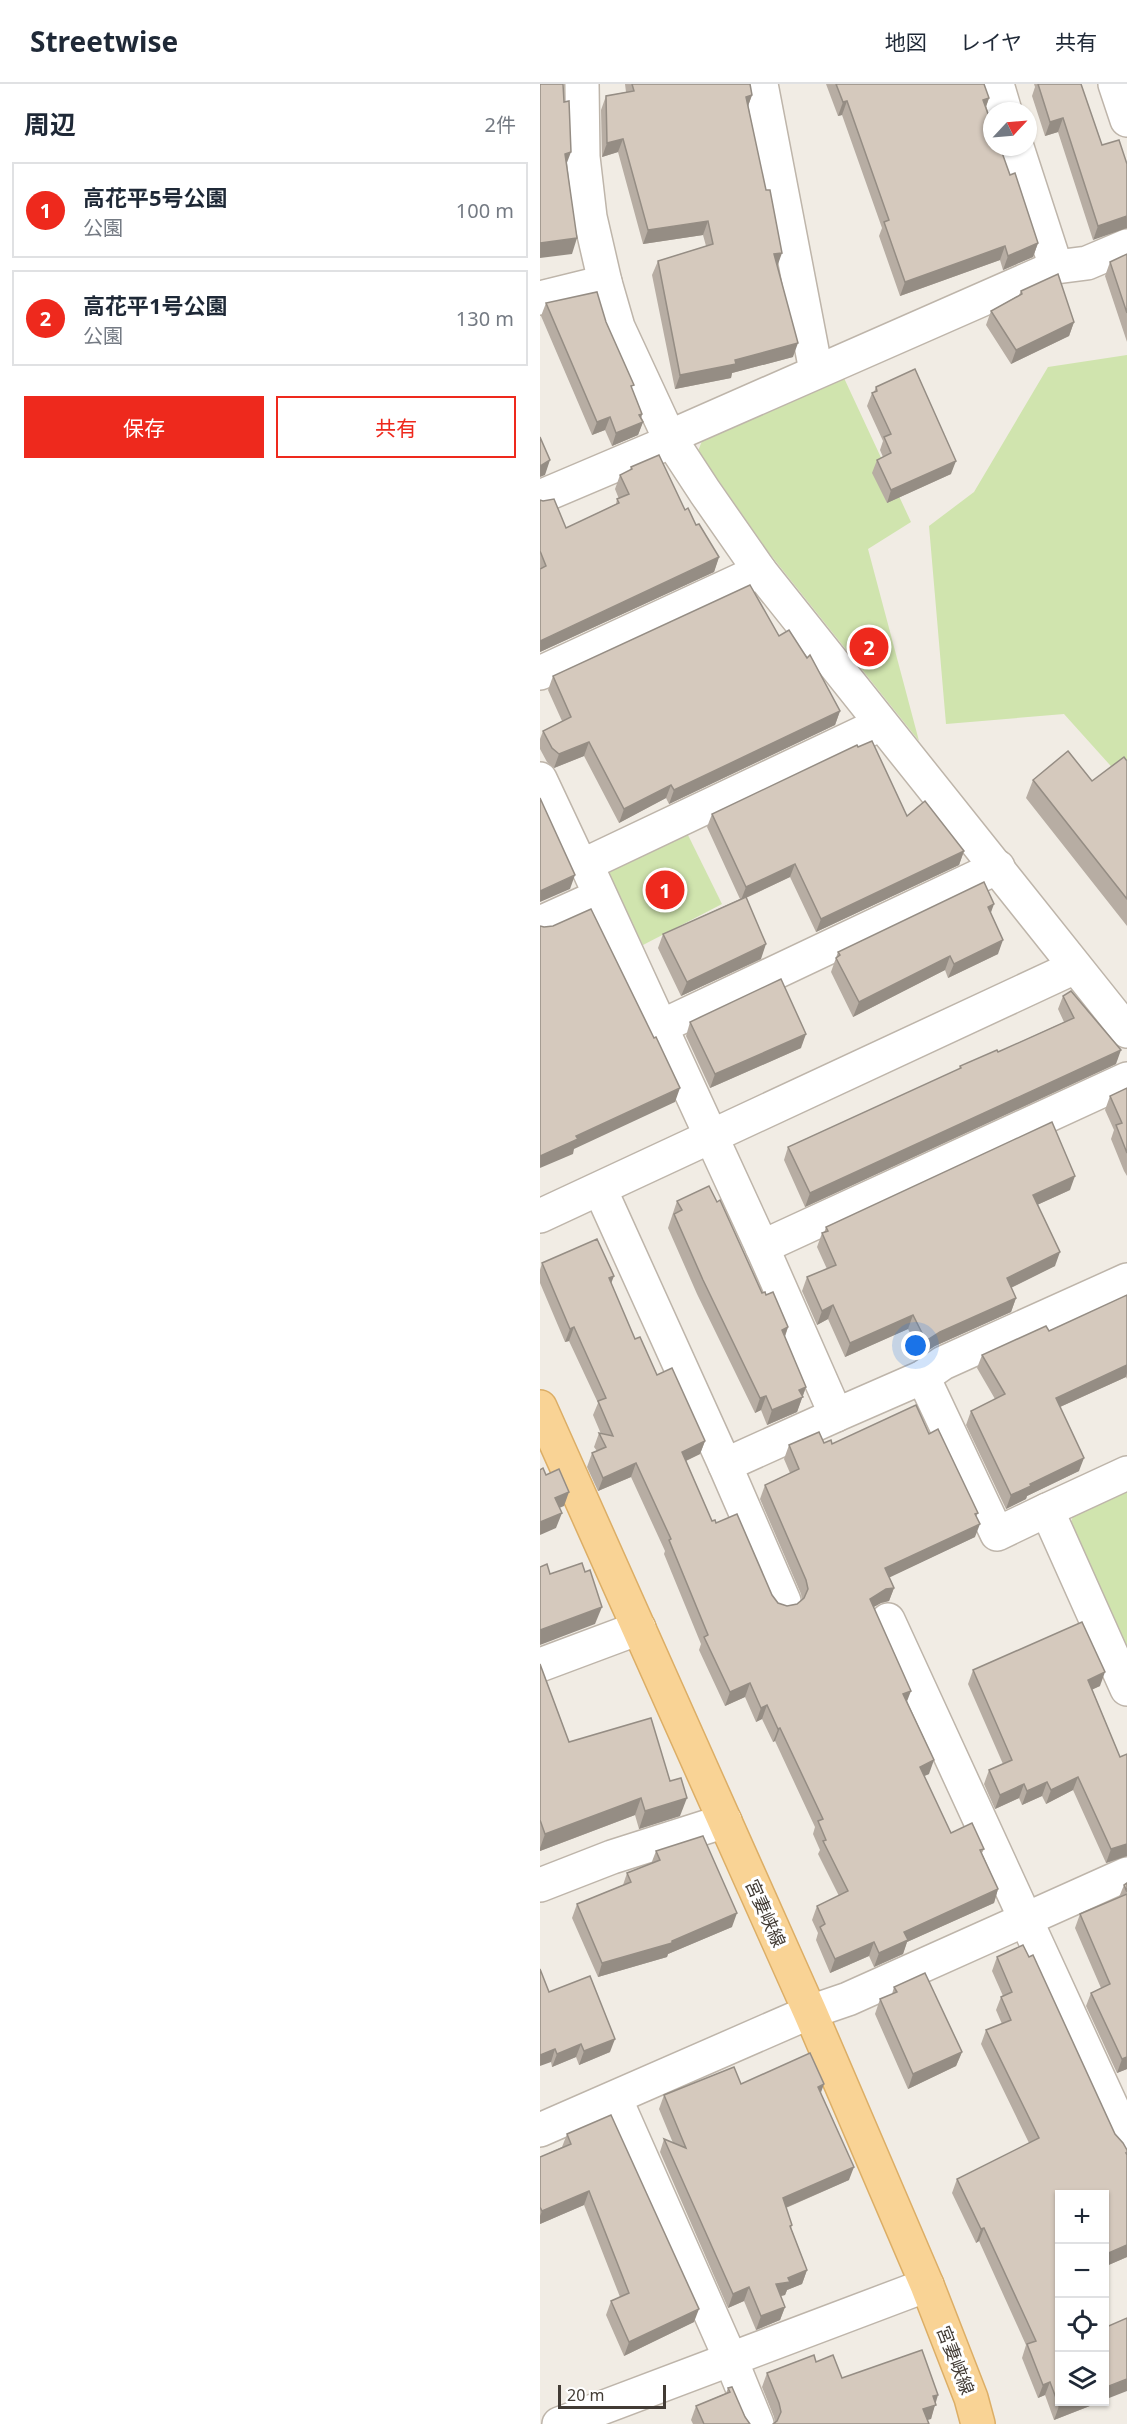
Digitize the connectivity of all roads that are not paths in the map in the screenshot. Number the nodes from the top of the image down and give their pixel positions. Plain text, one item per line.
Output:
1 (582, 84) edge
2 (761, 84) edge
3 (997, 84) edge
4 (1115, 84) edge
5 (1002, 102) edge
6 (1127, 120) edge
7 (1020, 156) edge
8 (1127, 246) edge
9 (1056, 267) junction
10 (605, 282) junction
11 (540, 298) edge
12 (816, 371) junction
13 (670, 439) junction
14 (540, 497) edge
15 (760, 571) junction
16 (540, 672) edge
17 (881, 724) junction
18 (540, 779) edge
19 (586, 864) junction
20 (998, 867) junction
21 (600, 896) junction
22 (540, 923) edge
23 (1075, 967) junction
24 (660, 1027) junction
25 (1127, 1031) edge
26 (1127, 1079) edge
27 (712, 1137) junction
28 (600, 1189) junction
29 (540, 1216) edge
30 (762, 1247) junction
31 (1127, 1280) edge
32 (923, 1377) junction
33 (540, 1407) edge
34 (836, 1415) junction
35 (725, 1465) junction
36 (1127, 1473) edge
37 (1047, 1510) junction
38 (784, 1601) dead end
39 (888, 1620) dead end
40 (639, 1628) junction
41 (540, 1665) edge
42 (1126, 1682) edge
43 (725, 1821) junction
44 (1127, 1874) edge
45 (540, 1885) edge
46 (1026, 1918) junction
47 (810, 2012) junction
48 (615, 2098) junction
49 (540, 2130) edge
50 (1127, 2140) edge
51 (927, 2285) junction
52 (731, 2360) junction
53 (574, 2421) edge
54 (757, 2424) edge
55 (978, 2424) edge

1 - 10 street
2 - 12 street
3 - 5 street
4 - 6 street
7 - 9 street
8 - 9 street
9 - 12 street
10 - 11 street
10 - 13 street
12 - 13 street
13 - 14 street
13 - 15 street
15 - 16 street
15 - 17 street
17 - 19 street
17 - 20 street
18 - 19 street
19 - 21 street
20 - 23 street
20 - 24 street
21 - 22 street
21 - 24 street
23 - 25 street
23 - 27 street
24 - 27 street
26 - 30 street
27 - 28 street
27 - 30 street
28 - 29 street
28 - 35 street
30 - 34 street
31 - 32 street
32 - 34 street
32 - 37 street
33 - 40 main road, 宮妻峡線
34 - 35 street
35 - 38 street
36 - 37 street
37 - 42 street
39 - 46 street
40 - 41 street
40 - 43 main road, 宮妻峡線
43 - 45 street
43 - 47 main road, 宮妻峡線
44 - 46 street
46 - 47 street
46 - 50 street
47 - 48 street
47 - 51 main road, 宮妻峡線
48 - 49 street
48 - 52 street
51 - 52 street
51 - 55 main road, 宮妻峡線
52 - 53 street
52 - 54 street

